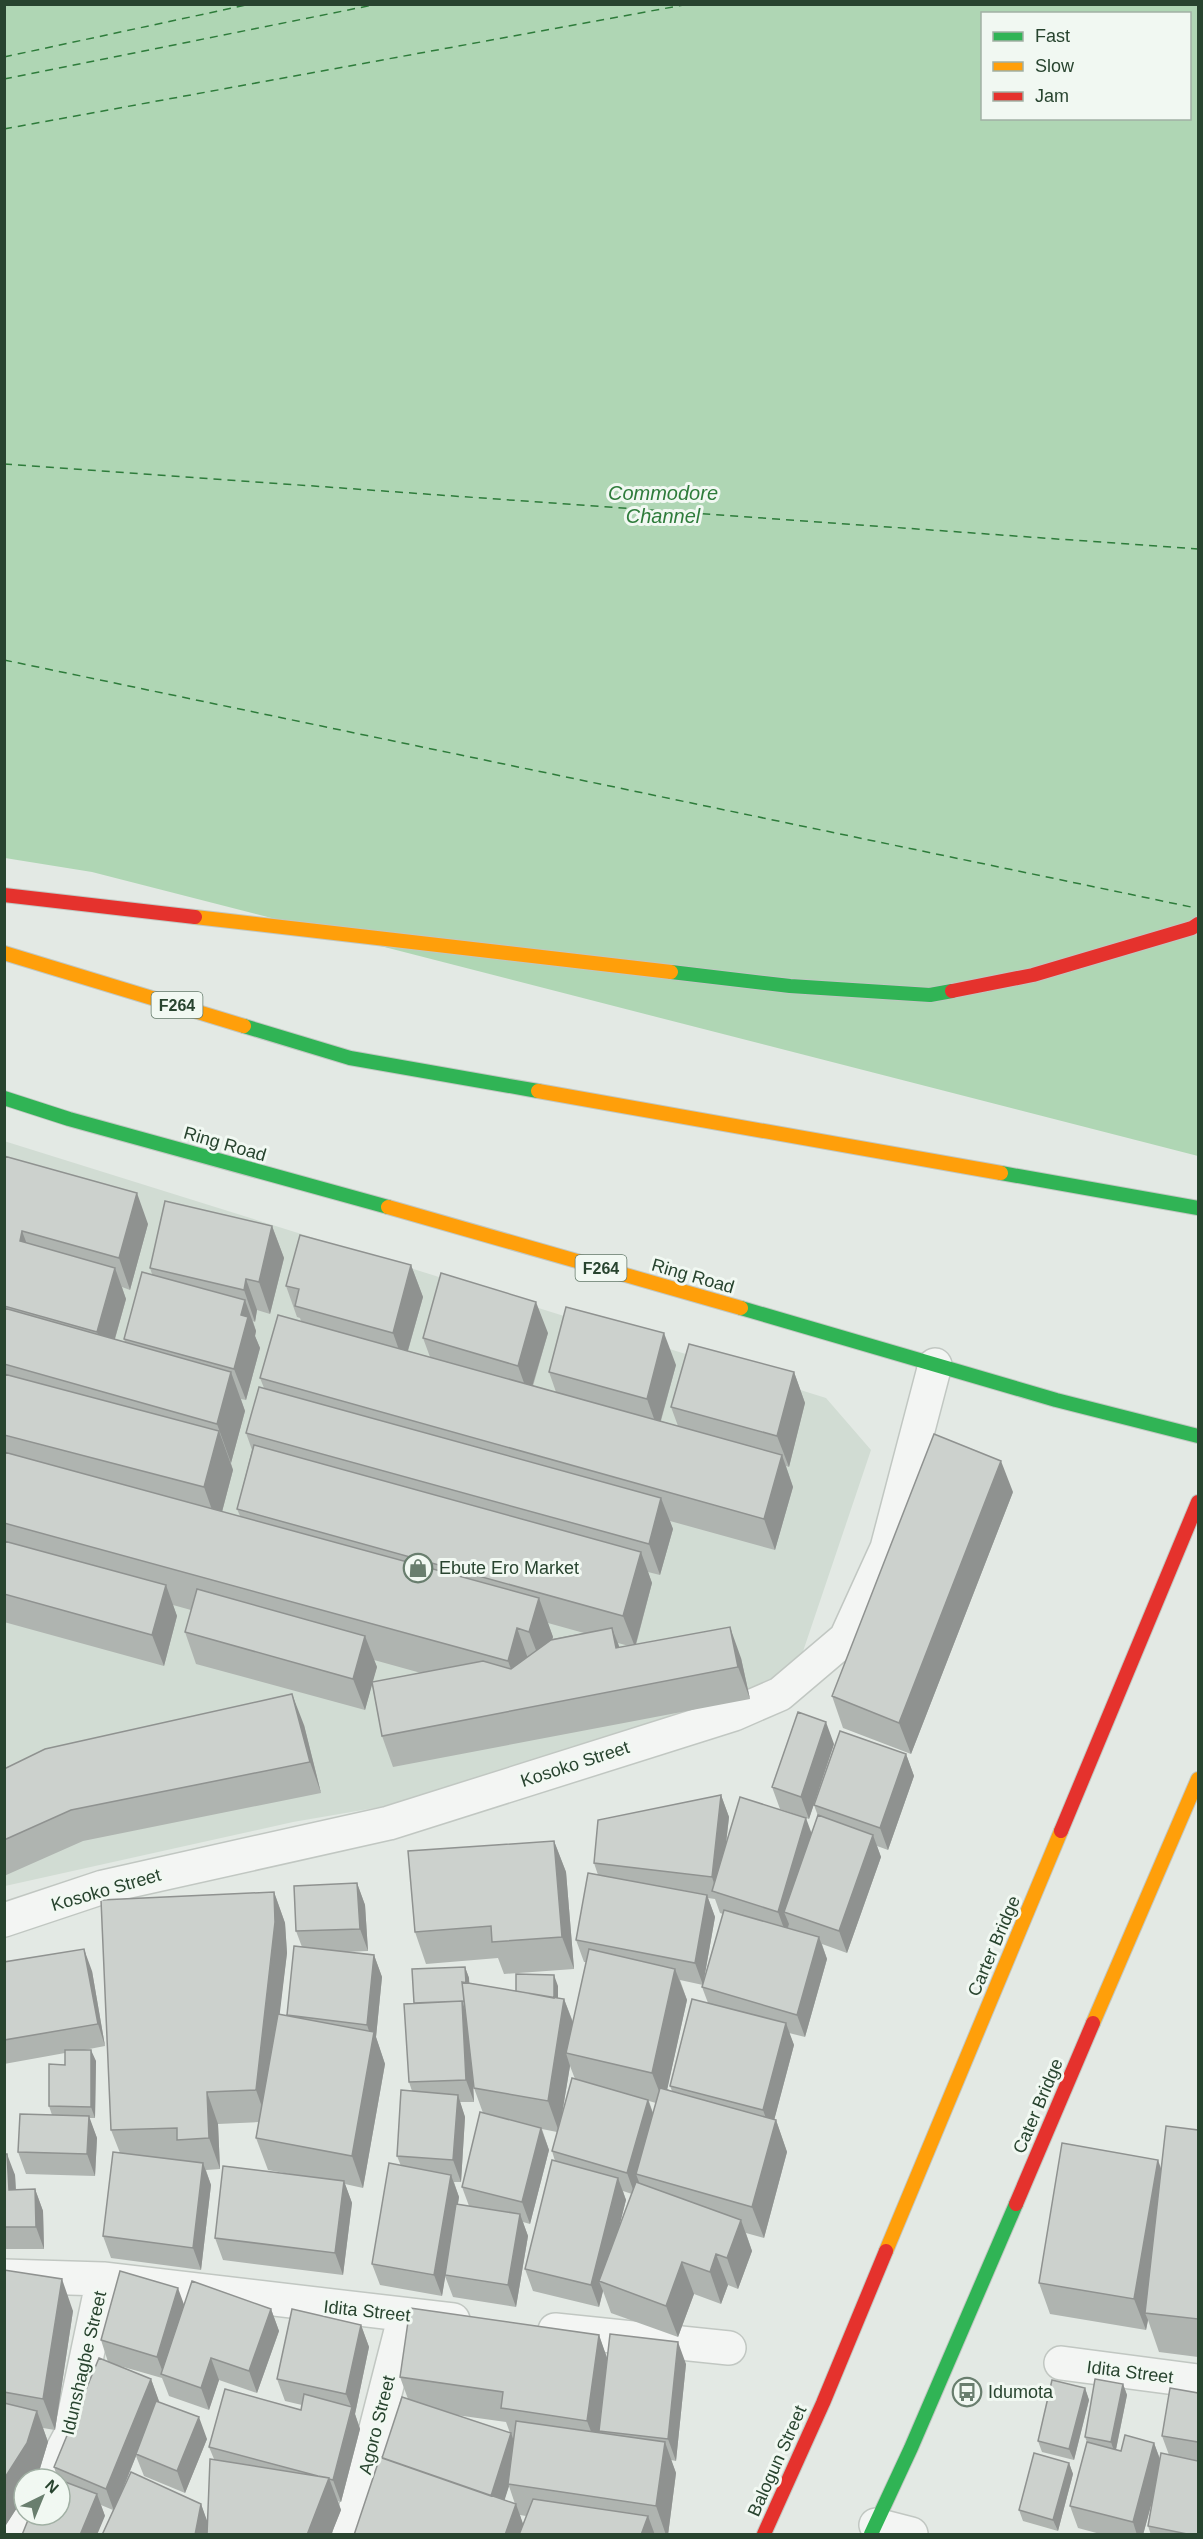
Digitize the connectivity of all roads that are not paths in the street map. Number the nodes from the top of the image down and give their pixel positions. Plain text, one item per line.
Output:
1 (4, 895) edge
2 (1198, 924) edge
3 (4, 953) edge
4 (4, 1098) edge
5 (1198, 1208) edge
6 (935, 1365) junction
7 (1198, 1436) edge
8 (1198, 1502) edge
9 (1198, 1779) edge
10 (4, 1920) edge
11 (4, 2276) edge
12 (103, 2279) junction
13 (405, 2315) junction
14 (486, 2323) edge
15 (521, 2327) edge
16 (729, 2348) dead end
17 (1061, 2363) dead end
18 (1198, 2381) edge
19 (823, 2403) joint
20 (53, 2467) edge
21 (874, 2530) edge
22 (349, 2535) edge
23 (764, 2535) edge
24 (911, 2535) edge

1 - 2 main road
3 - 5 main road, F264
4 - 6 main road, Ring Road / F264
6 - 7 main road, Ring Road / F264
6 - 10 street, Kosoko Street
8 - 19 main road, Carter Bridge
9 - 21 main road, Cater Bridge
11 - 12 street, Idita Street
12 - 13 street, Idita Street
12 - 20 street, Idunshagbe Street
13 - 14 street, Idita Street
13 - 22 street, Agoro Street
15 - 16 street
17 - 18 street, Idita Street
19 - 23 main road, Balogun Street
21 - 24 street

